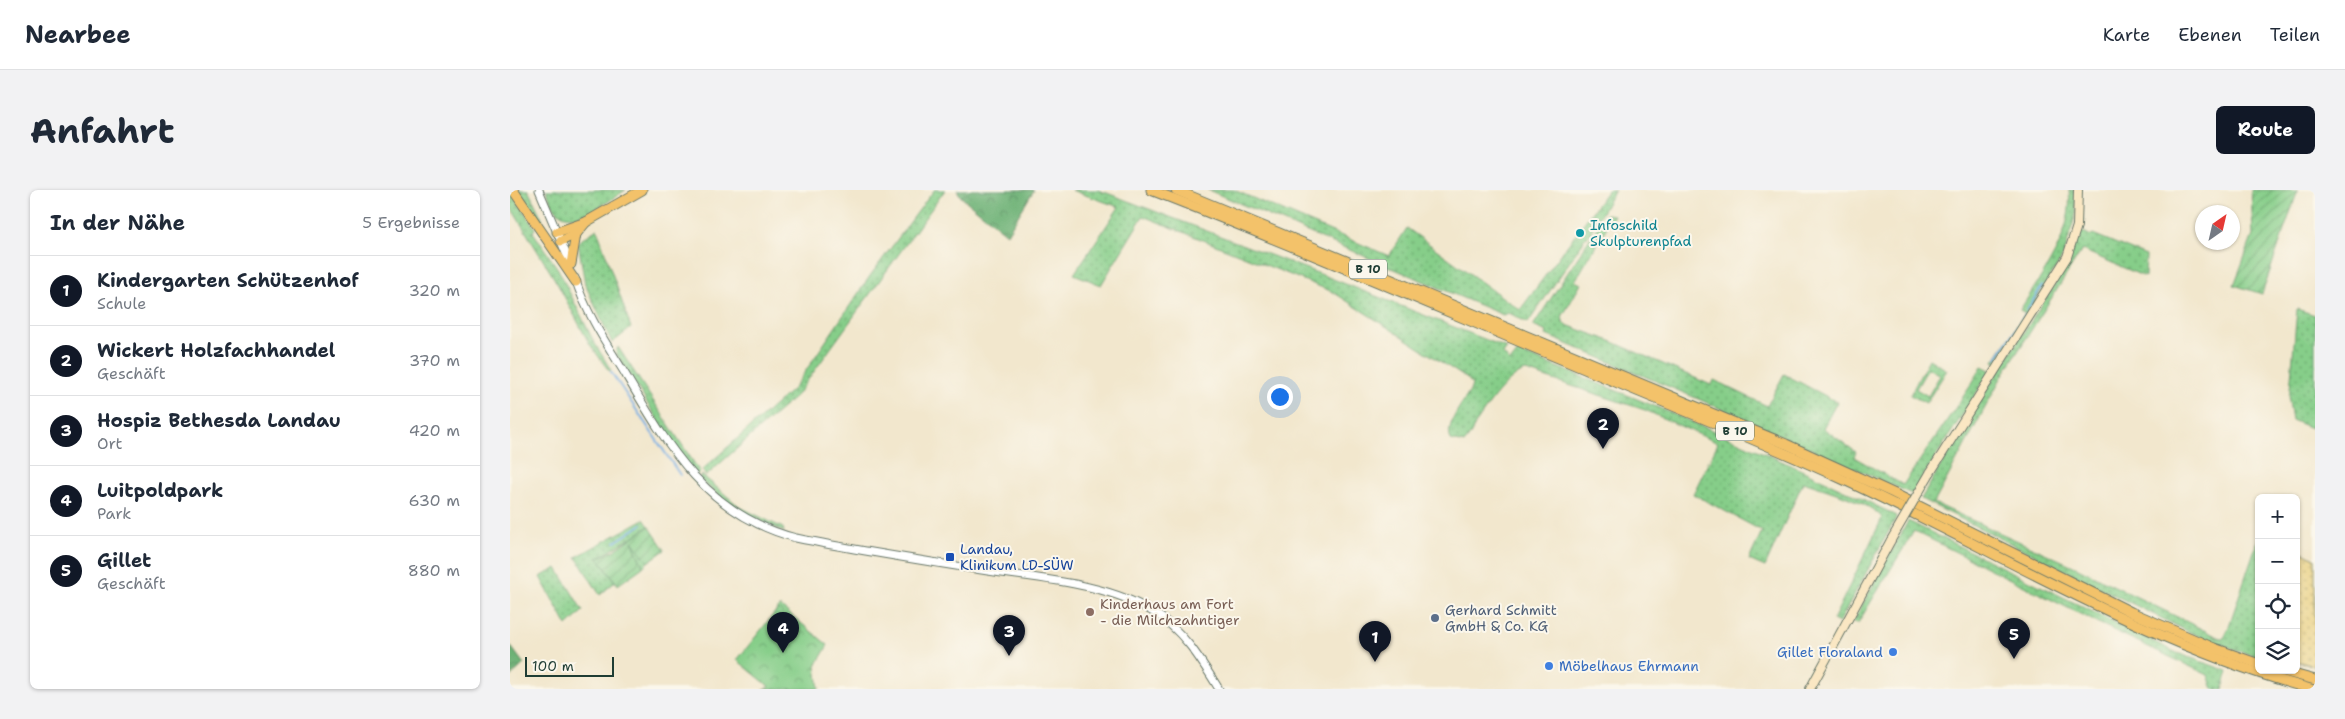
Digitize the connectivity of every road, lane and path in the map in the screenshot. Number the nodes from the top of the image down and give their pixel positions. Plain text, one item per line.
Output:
1 (513, 190) edge
2 (539, 190) edge
3 (642, 190) edge
4 (1151, 190) edge
5 (1176, 190) edge
6 (2078, 190) edge
7 (586, 222) junction
8 (557, 232) junction
9 (576, 234) junction
10 (561, 241) junction
11 (571, 264) junction
12 (576, 282) junction
13 (2255, 663) edge
14 (2293, 674) edge
15 (2315, 680) edge
16 (1219, 689) edge
17 (1810, 689) edge
18 (2311, 689) edge

1 - 12 highway
2 - 8 street
3 - 7 highway
4 - 18 highway, B 10
5 - 13 highway, B 10
6 - 17 main road, bridge
7 - 8 highway
7 - 9 highway
8 - 10 street
9 - 10 highway
9 - 11 highway
10 - 11 street
11 - 12 street
12 - 16 street
14 - 15 highway

